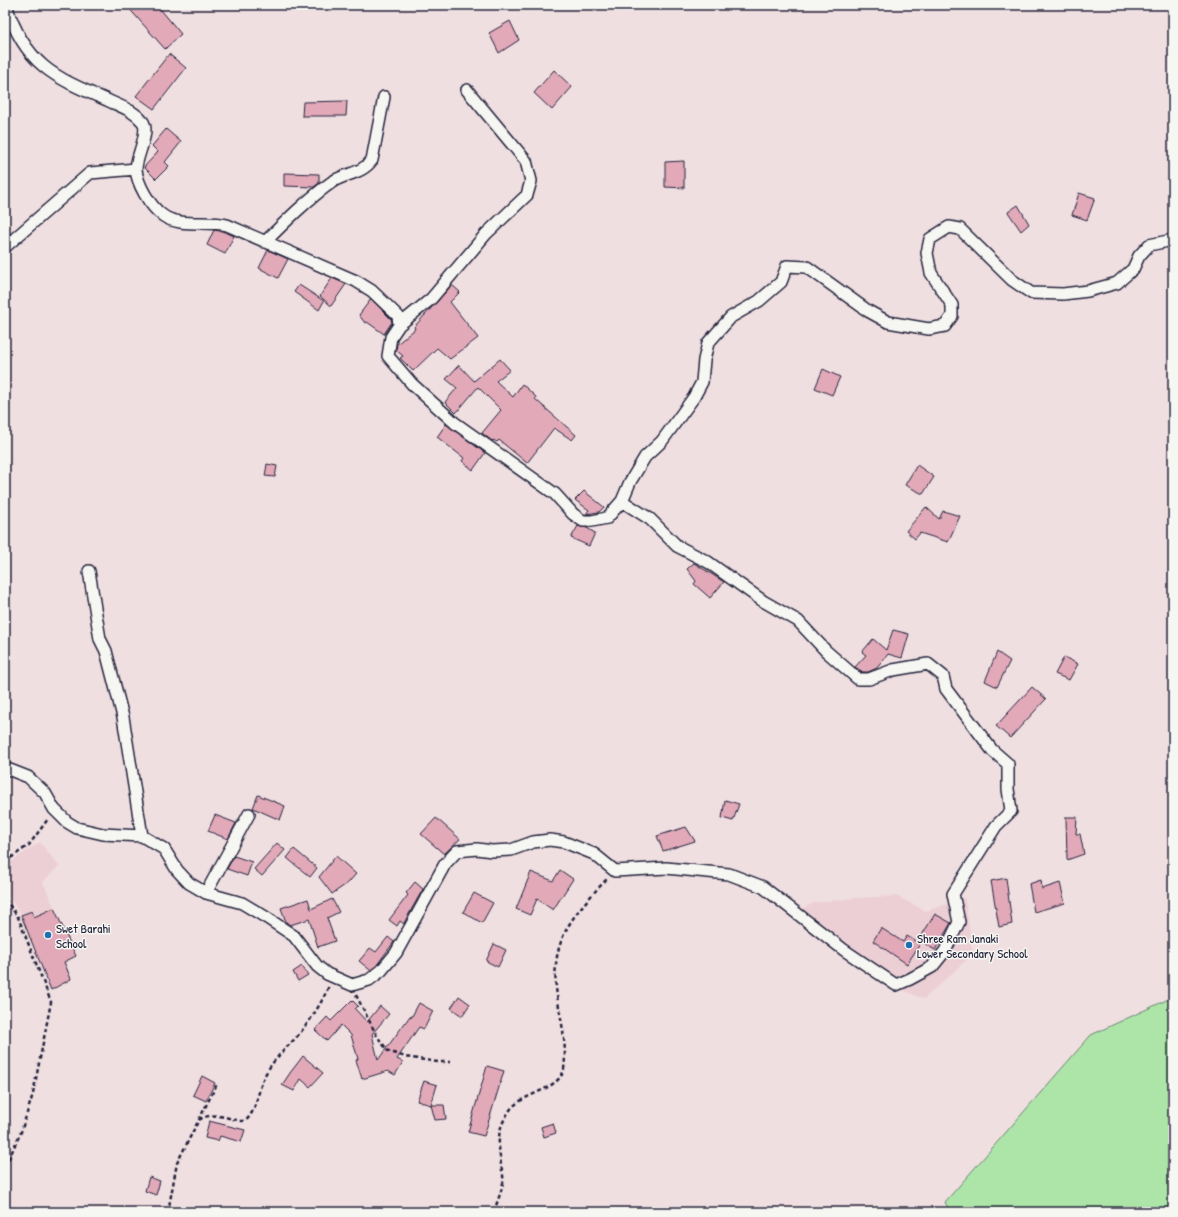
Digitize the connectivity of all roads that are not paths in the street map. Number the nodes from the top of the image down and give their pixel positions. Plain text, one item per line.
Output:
1 (6, 5) edge
2 (467, 90) dead end
3 (384, 97) dead end
4 (136, 169) junction
5 (1173, 240) edge
6 (265, 242) junction
7 (5, 247) edge
8 (399, 325) junction
9 (622, 501) junction
10 (89, 571) dead end
11 (5, 768) edge
12 (249, 814) dead end
13 (142, 836) junction
14 (206, 893) junction

1 - 4 street
2 - 8 street
3 - 6 street
4 - 6 street
4 - 7 street
5 - 9 street
6 - 8 street
8 - 9 street
9 - 14 street
10 - 13 street
11 - 13 street
12 - 14 street
13 - 14 street

